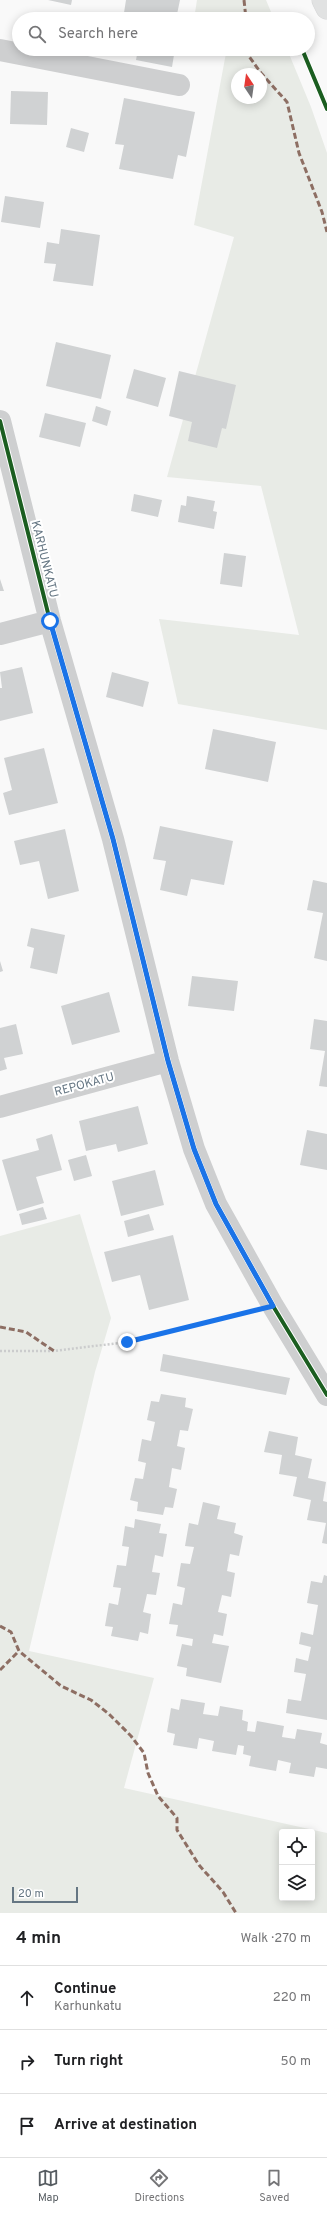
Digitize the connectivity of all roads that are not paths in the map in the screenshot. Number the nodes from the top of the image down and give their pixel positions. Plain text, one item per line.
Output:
1 (323, 0) edge
2 (327, 8) edge
3 (0, 50) edge
4 (12, 52) edge
5 (31, 56) edge
6 (179, 85) dead end
7 (0, 421) edge
8 (50, 621) junction
9 (0, 634) edge
10 (168, 1061) junction
11 (0, 1107) edge
12 (327, 1395) edge

1 - 2 main road
3 - 4 street
5 - 6 street
7 - 8 street, KARHUNKATU
8 - 9 street
8 - 10 street, KARHUNKATU
10 - 11 street, REPOKATU
10 - 12 street, KARHUNKATU

